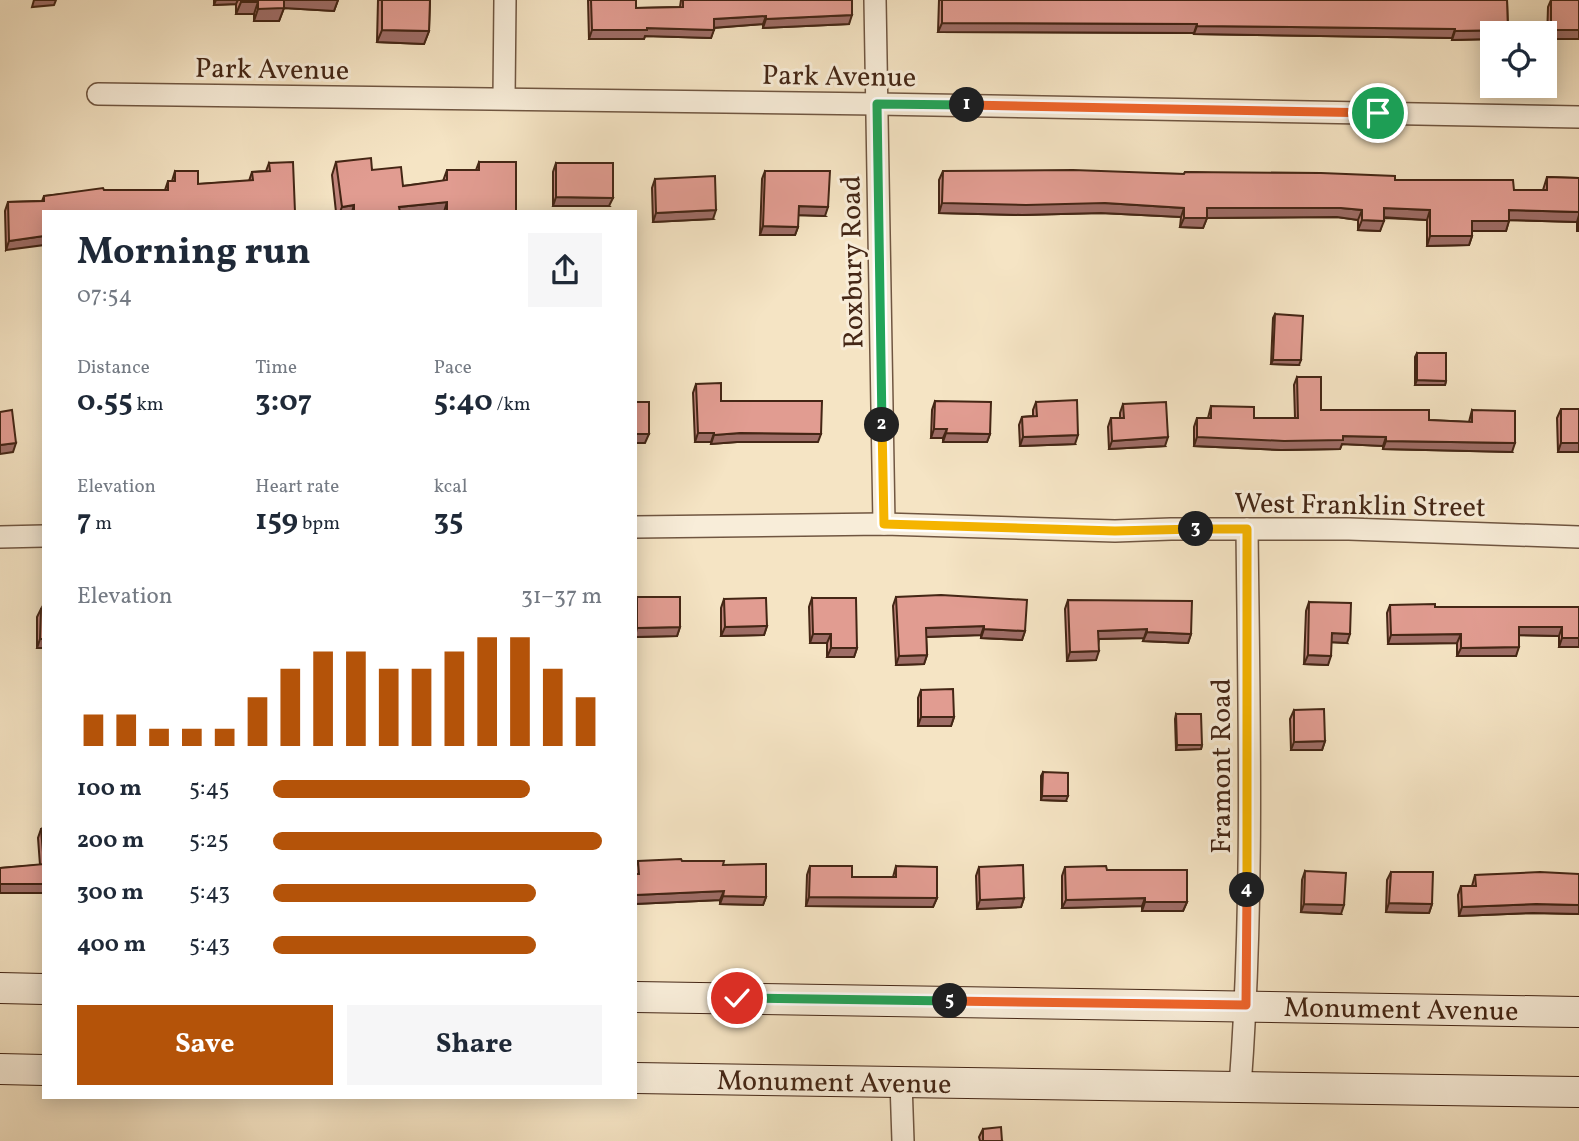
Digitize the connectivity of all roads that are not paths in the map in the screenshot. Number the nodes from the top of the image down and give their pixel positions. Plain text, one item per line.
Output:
1 (505, 0) edge
2 (875, 0) edge
3 (98, 94) dead end
4 (504, 98) junction
5 (877, 104) junction
6 (1579, 117) edge
7 (884, 524) junction
8 (637, 527) edge
9 (1247, 529) junction
10 (42, 536) edge
11 (0, 537) edge
12 (1579, 537) edge
13 (0, 988) edge
14 (42, 989) edge
15 (637, 997) edge
16 (1246, 1005) junction
17 (1579, 1012) edge
18 (0, 1069) edge
19 (42, 1070) edge
20 (637, 1078) edge
21 (901, 1082) junction
22 (1240, 1087) junction
23 (1579, 1092) edge
24 (903, 1141) edge

1 - 4 street
2 - 5 street, Roxbury Road
3 - 4 street, Park Avenue
4 - 5 street, Park Avenue
5 - 6 street, Park Avenue
5 - 7 street, Roxbury Road
7 - 8 street, West Franklin Street
7 - 9 street, West Franklin Street
9 - 12 street, West Franklin Street
9 - 16 street, Framont Road
10 - 11 street
13 - 14 street
15 - 16 street, Monument Avenue
16 - 17 street, Monument Avenue
16 - 22 street, Framont Road
18 - 19 street
20 - 21 street, Monument Avenue
21 - 22 street, Monument Avenue
21 - 24 street
22 - 23 street, Monument Avenue

